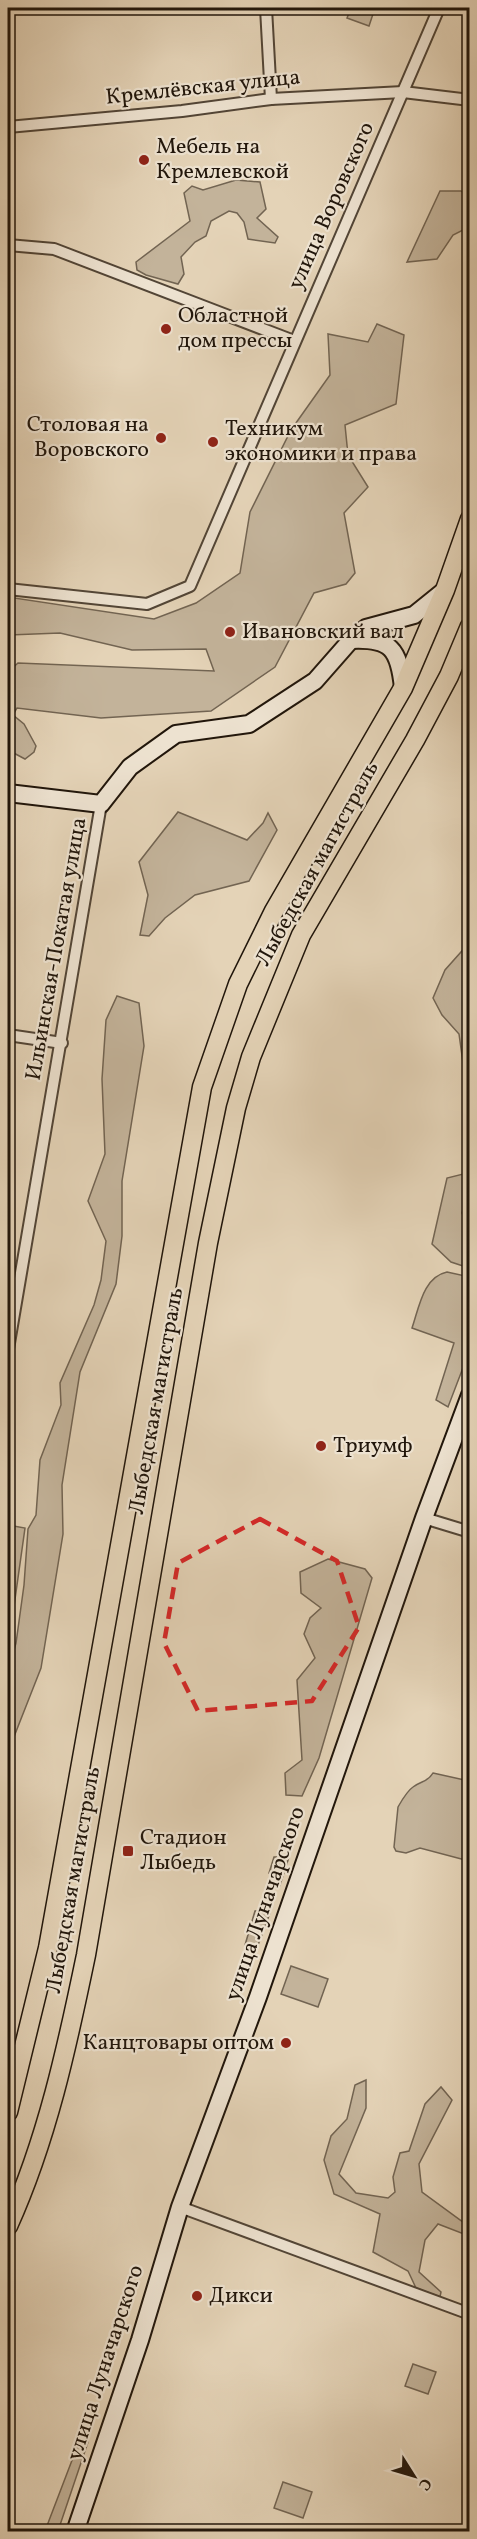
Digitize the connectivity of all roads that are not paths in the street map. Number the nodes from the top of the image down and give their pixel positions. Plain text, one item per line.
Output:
1 (266, 8) edge
2 (439, 8) edge
3 (402, 92) junction
4 (271, 99) junction
5 (470, 100) edge
6 (8, 127) edge
7 (8, 245) edge
8 (294, 341) junction
9 (470, 519) edge
10 (8, 589) edge
11 (445, 590) junction
12 (470, 626) edge
13 (351, 640) junction
14 (403, 688) junction
15 (8, 793) edge
16 (101, 804) junction
17 (8, 1035) edge
18 (62, 1043) junction
19 (8, 1349) edge
20 (470, 1395) edge
21 (424, 1518) junction
22 (470, 1532) edge
23 (8, 2112) edge
24 (180, 2207) junction
25 (8, 2226) edge
26 (470, 2314) edge
27 (75, 2532) edge

1 - 4 street
2 - 3 street, улица Воровского
3 - 4 street, Кремлёвская улица
3 - 5 street, Кремлёвская улица
3 - 8 street, улица Воровского
4 - 6 street, Кремлёвская улица
7 - 8 street
8 - 10 street, улица Воровского
9 - 11 main road, Лыбедская магистраль
11 - 13 main road
11 - 14 main road, Лыбедская магистраль
12 - 25 main road, Лыбедская магистраль
13 - 14 main road
13 - 16 main road
14 - 23 main road, Лыбедская магистраль
15 - 16 main road
16 - 18 street, Ильинская-Покатая улица
17 - 18 street
18 - 19 street, Ильинская-Покатая улица
20 - 21 main road, улица Луначарского
21 - 22 street
21 - 24 main road, улица Луначарского
24 - 26 street
24 - 27 main road, улица Луначарского

